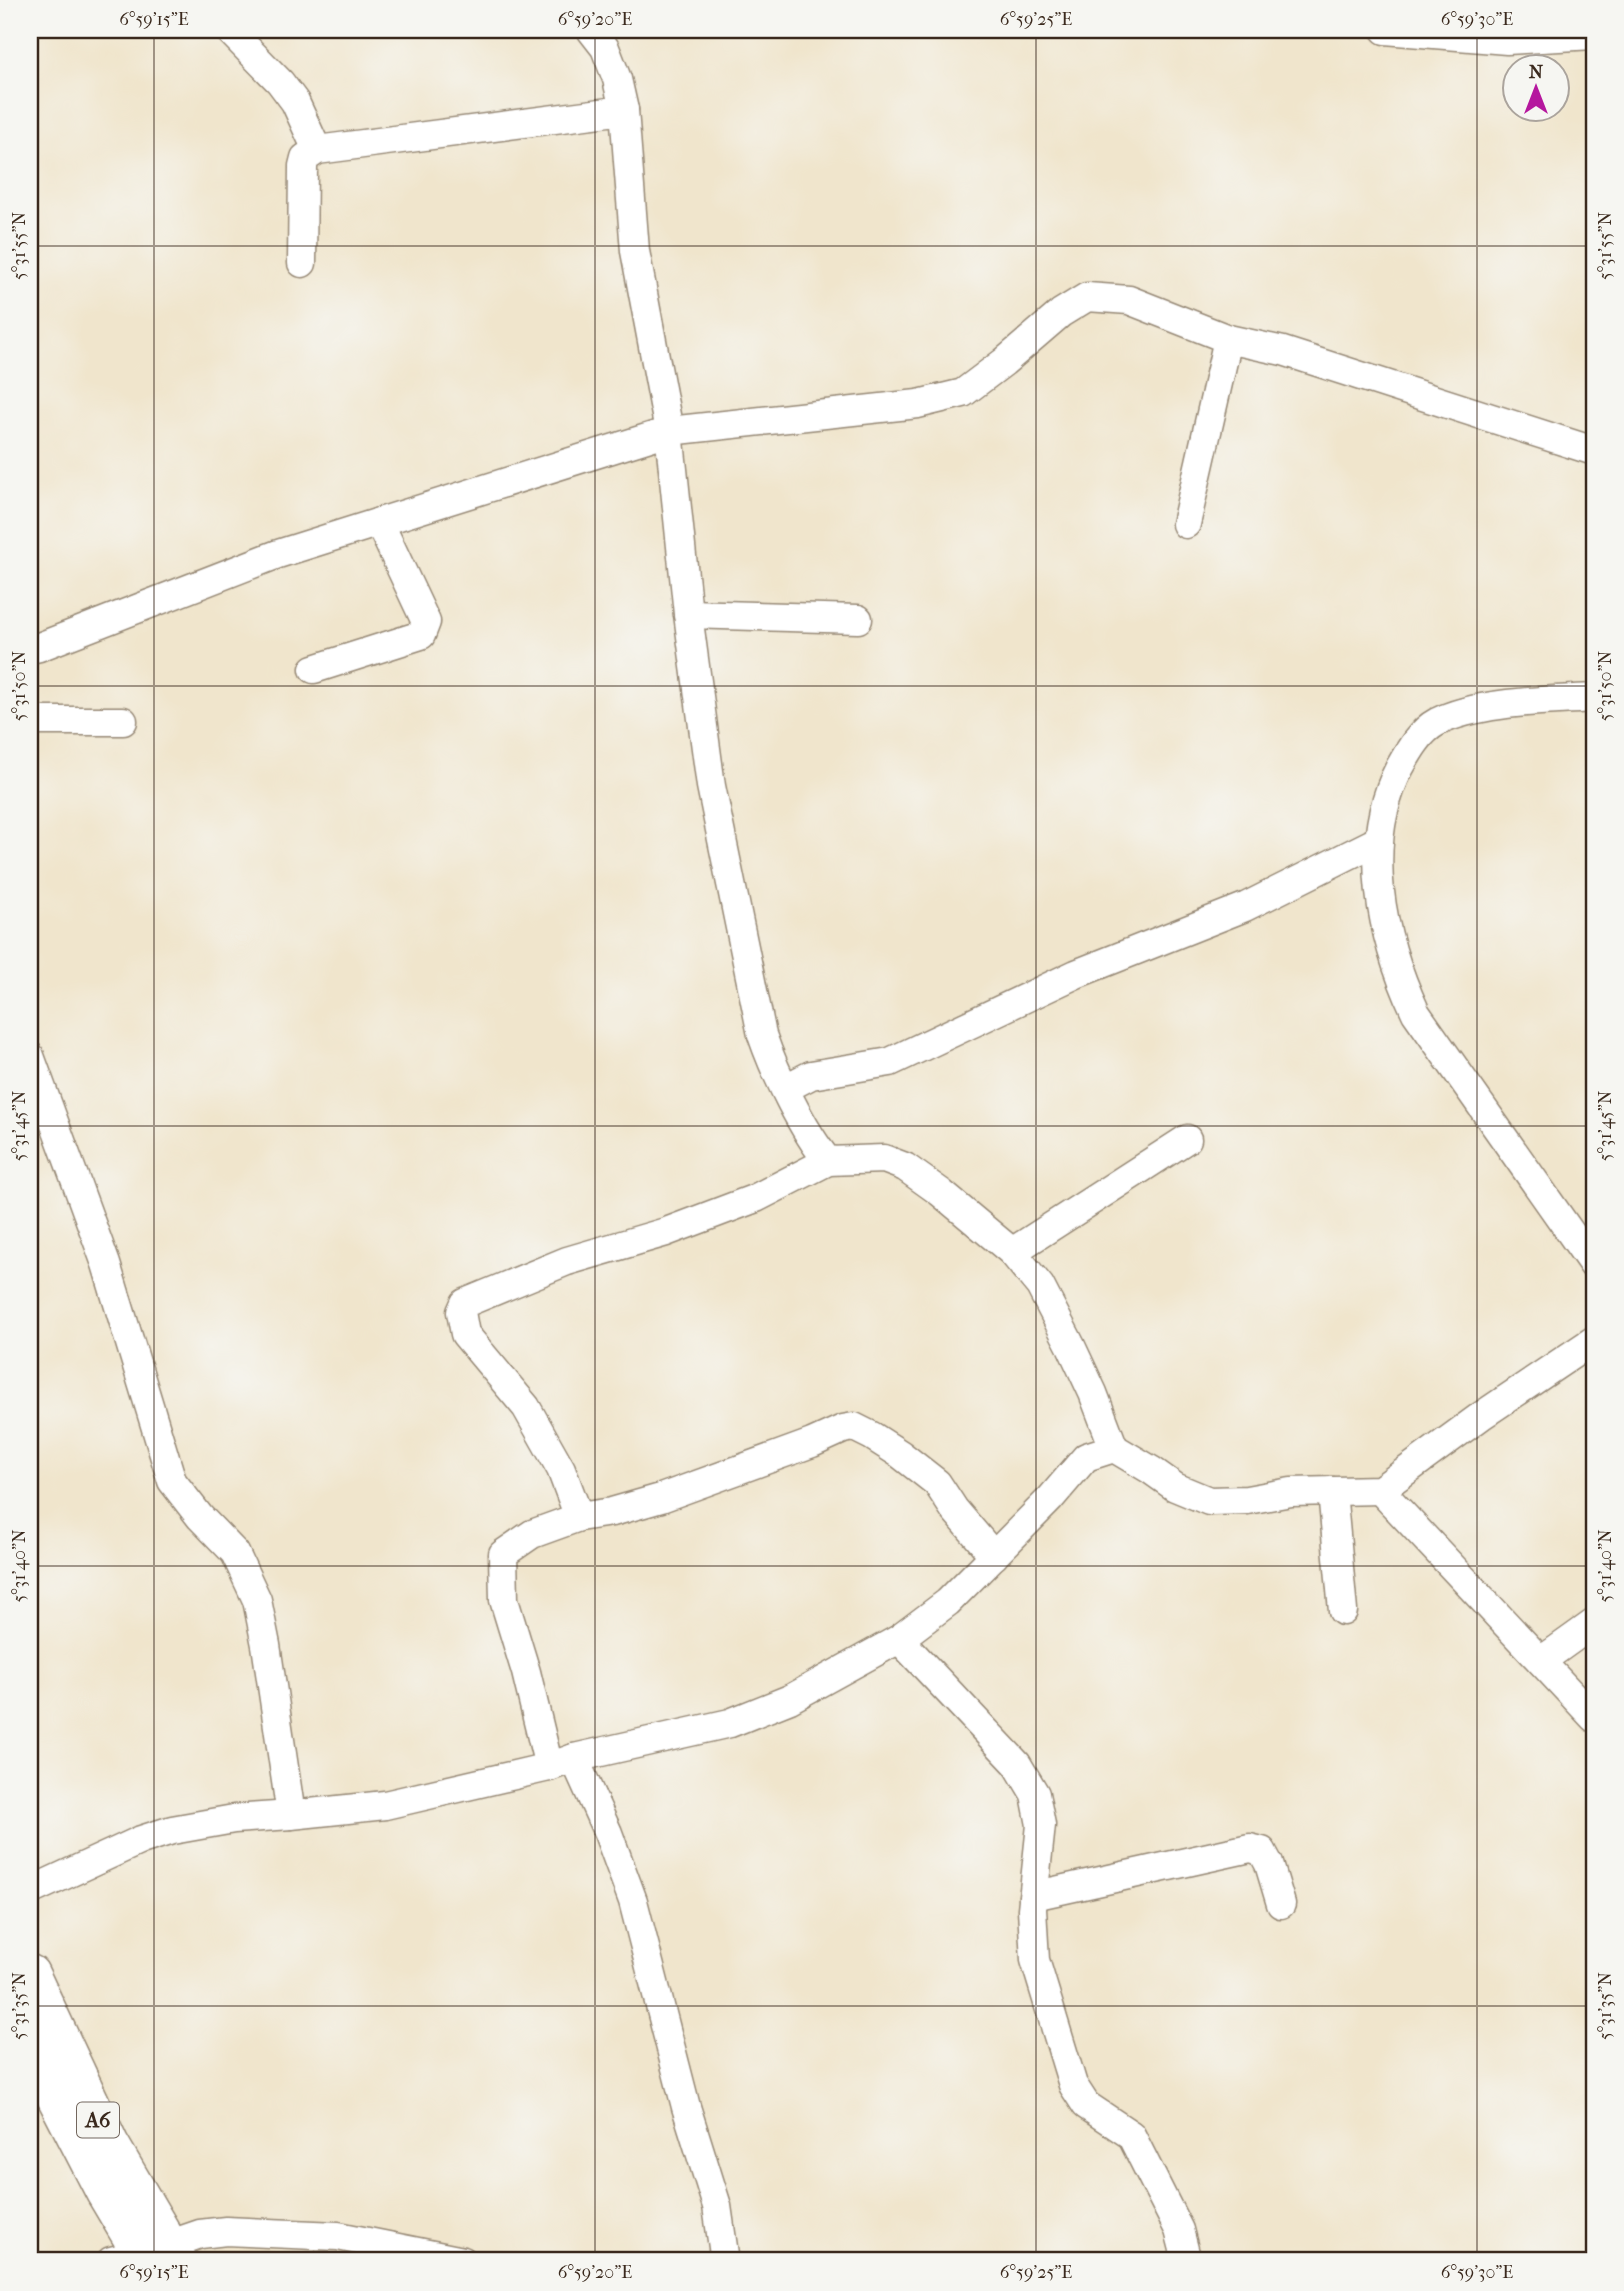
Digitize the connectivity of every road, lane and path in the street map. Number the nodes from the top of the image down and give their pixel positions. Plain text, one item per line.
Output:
1 (229, 30) edge
2 (591, 30) edge
3 (1385, 30) edge
4 (1594, 35) edge
5 (624, 110) junction
6 (317, 150) junction
7 (302, 263) dead end
8 (1227, 339) junction
9 (669, 431) junction
10 (1594, 452) edge
11 (379, 522) junction
12 (1186, 524) dead end
13 (688, 614) junction
14 (858, 619) dead end
15 (30, 649) edge
16 (314, 669) dead end
17 (1594, 698) edge
18 (30, 721) edge
19 (123, 721) dead end
20 (1377, 841) junction
21 (30, 1056) edge
22 (786, 1088) junction
23 (1186, 1139) dead end
24 (828, 1161) junction
25 (1012, 1252) junction
26 (1594, 1266) edge
27 (1593, 1342) edge
28 (1114, 1448) junction
29 (1380, 1490) junction
30 (1332, 1491) junction
31 (579, 1517) junction
32 (994, 1556) junction
33 (1343, 1611) dead end
34 (1594, 1623) edge
35 (899, 1639) junction
36 (1541, 1661) junction
37 (1594, 1718) edge
38 (562, 1762) junction
39 (292, 1815) junction
40 (30, 1891) edge
41 (1033, 1896) junction
42 (1281, 1904) dead end
43 (30, 1974) edge
44 (30, 2041) edge
45 (149, 2256) edge
46 (463, 2261) edge
47 (725, 2261) edge
48 (1187, 2261) edge

1 - 6 street
2 - 5 street
3 - 4 street
5 - 6 street
5 - 9 street
6 - 7 street
8 - 9 street
8 - 10 street
8 - 12 street
9 - 11 street
9 - 13 street
11 - 15 street
11 - 16 street
13 - 14 street
13 - 22 street
17 - 20 street
18 - 19 street
20 - 22 street
20 - 26 street
21 - 39 street
22 - 24 street
23 - 25 street
24 - 25 street
24 - 31 street
25 - 28 street
27 - 29 street
28 - 30 street
28 - 32 street
29 - 30 street
29 - 36 street
30 - 33 street
31 - 32 street
31 - 38 street
32 - 35 street
34 - 36 street
35 - 38 street
35 - 41 street
36 - 37 street
38 - 39 street
38 - 47 street
39 - 40 street
41 - 42 street
41 - 48 street
43 - 45 highway, A6
44 - 45 highway, A6
45 - 46 street

